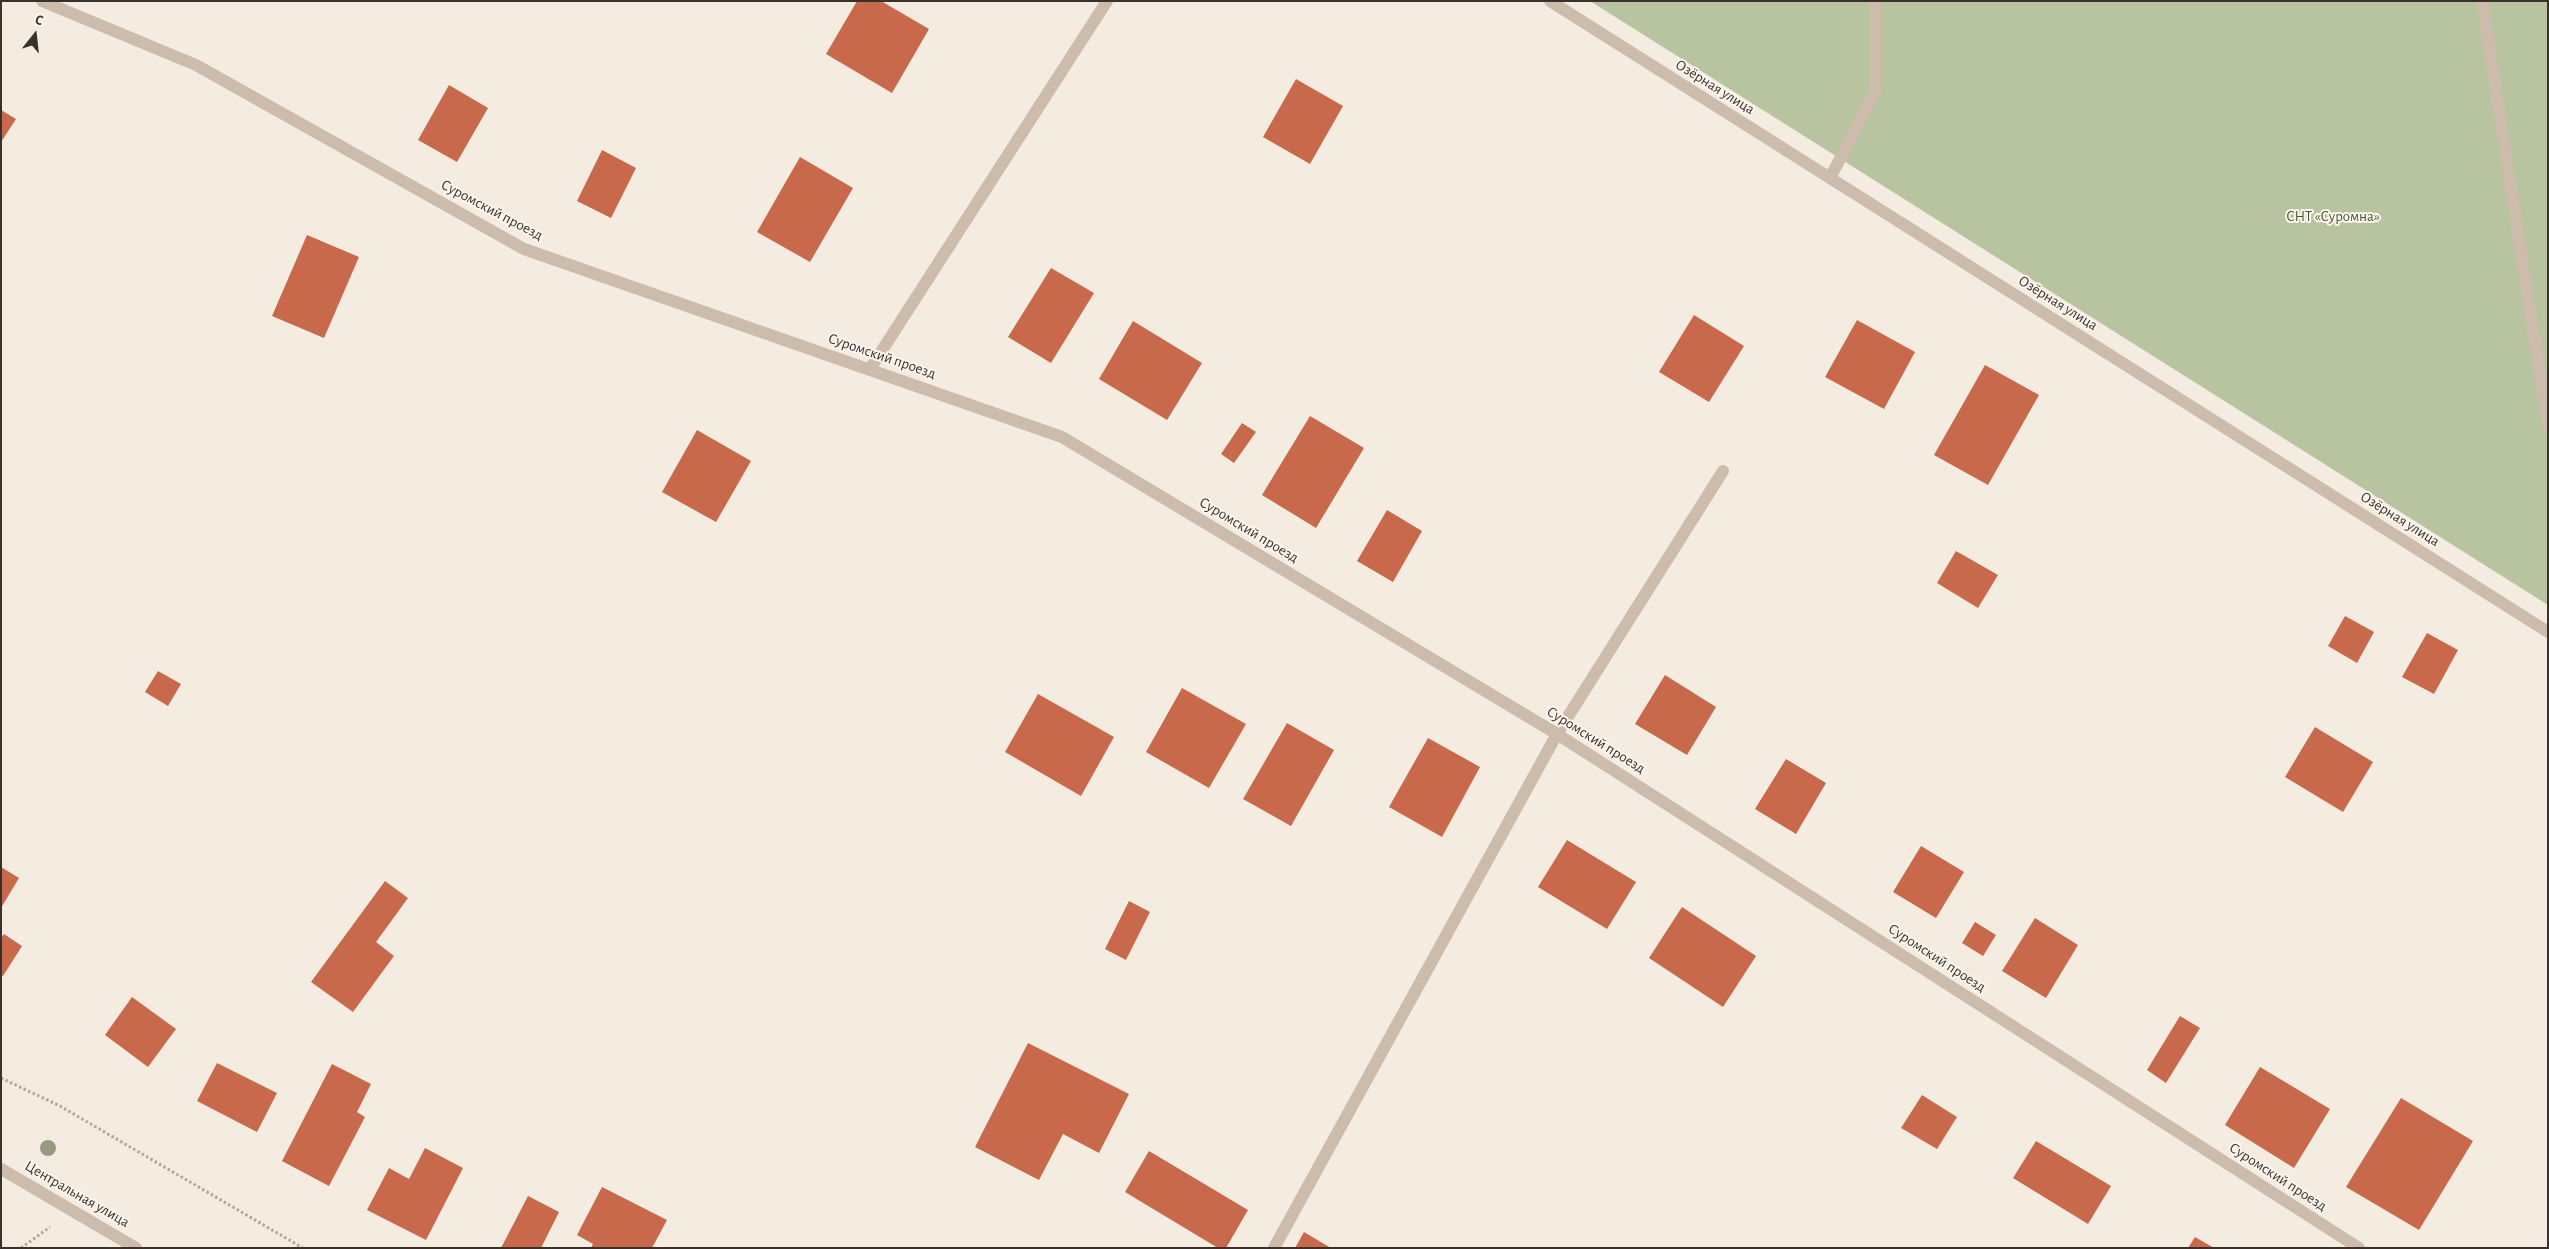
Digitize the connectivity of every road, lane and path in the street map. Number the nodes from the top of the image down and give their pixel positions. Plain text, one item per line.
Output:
1 (42, 1) edge
2 (1108, 1) edge
3 (1550, 1) edge
4 (1875, 1) edge
5 (2482, 1) edge
6 (1830, 178) junction
7 (870, 369) junction
8 (2548, 427) edge
9 (1724, 471) dead end
10 (2548, 632) edge
11 (1557, 734) junction
12 (1, 1078) edge
13 (1, 1169) edge
14 (136, 1248) edge
15 (302, 1248) edge
16 (1274, 1248) edge
17 (2359, 1248) edge

1 - 7 street, Суромский проезд
2 - 7 street
3 - 6 street, Озёрная улица
4 - 6 street
5 - 8 street
6 - 10 street, Озёрная улица
7 - 11 street, Суромский проезд
9 - 11 street
11 - 16 street
11 - 17 street, Суромский проезд
12 - 15 path
13 - 14 street, Центральная улица

